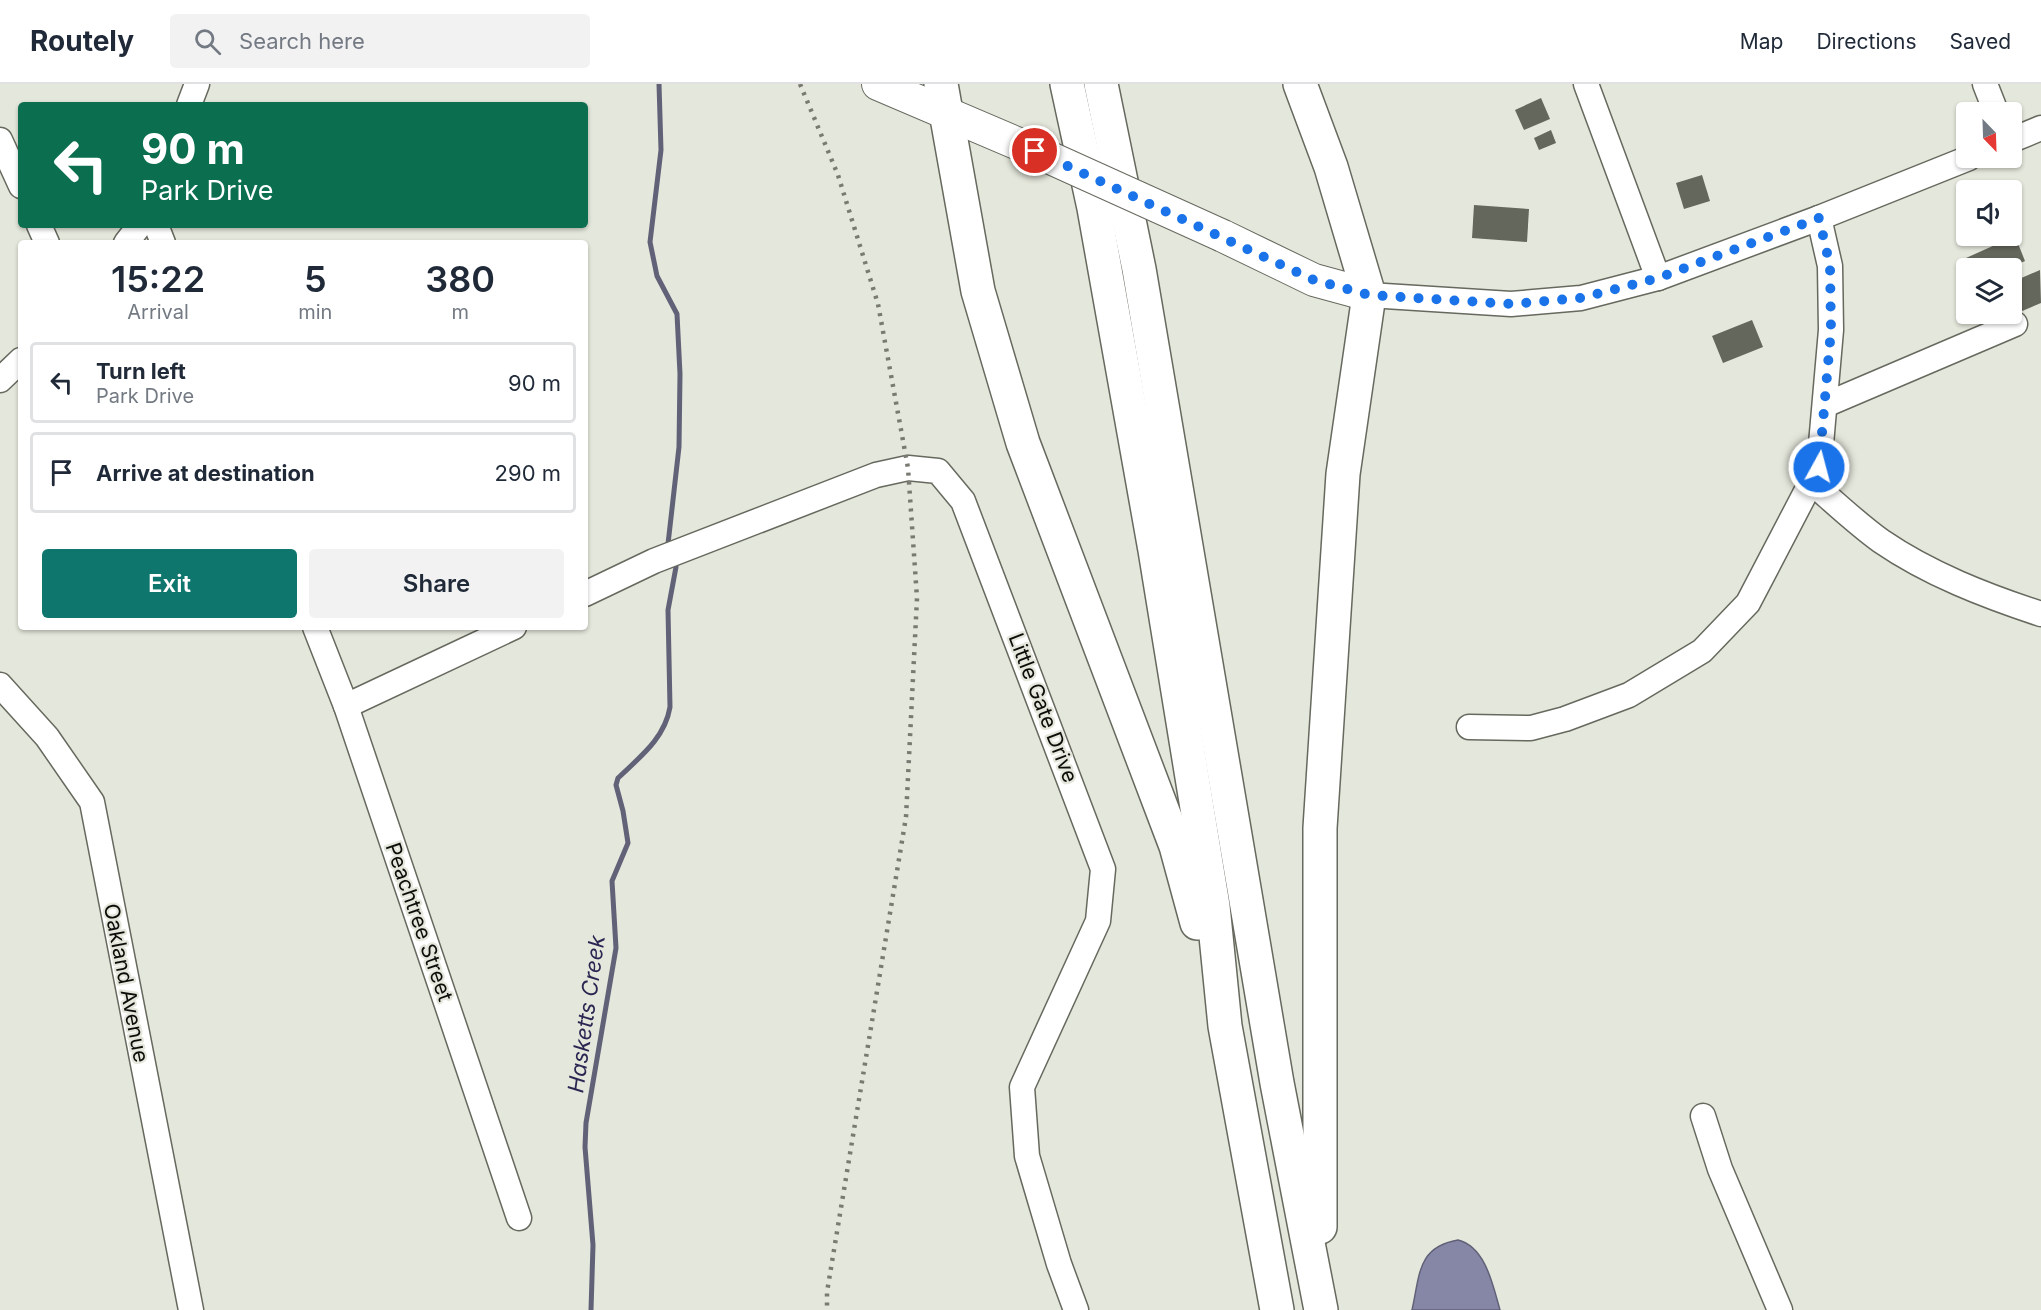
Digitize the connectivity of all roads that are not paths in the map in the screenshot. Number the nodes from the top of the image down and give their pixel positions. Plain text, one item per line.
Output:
1 (197, 84) edge
2 (878, 84) edge
3 (1068, 84) edge
4 (1101, 84) edge
5 (1300, 84) edge
6 (1586, 84) edge
7 (1985, 84) edge
8 (943, 98) edge
9 (190, 102) edge
10 (1992, 102) edge
11 (2041, 128) edge
12 (2022, 136) edge
13 (0, 140) edge
14 (1956, 163) edge
15 (18, 179) edge
16 (1819, 218) junction
17 (138, 228) edge
18 (128, 240) edge
19 (1658, 278) junction
20 (1369, 295) junction
21 (2015, 324) dead end
22 (18, 363) edge
23 (0, 380) edge
24 (1824, 405) junction
25 (1810, 481) junction
26 (588, 593) edge
27 (2041, 614) edge
28 (316, 630) edge
29 (508, 630) edge
30 (0, 685) edge
31 (346, 706) junction
32 (1468, 726) dead end
33 (1225, 1026) junction
34 (1703, 1116) dead end
35 (519, 1218) dead end
36 (1321, 1305) edge
37 (191, 1310) edge
38 (1076, 1310) edge
39 (1277, 1310) edge
40 (1780, 1310) edge

1 - 9 street
2 - 8 main road
3 - 33 highway
4 - 36 highway
5 - 20 highway
6 - 19 street
7 - 10 street
8 - 20 main road, bridge
8 - 33 highway
11 - 12 street
13 - 15 street
14 - 16 street
16 - 19 street
16 - 24 street
17 - 18 street
19 - 20 street
20 - 36 highway
21 - 24 street
22 - 23 street
24 - 25 street
25 - 27 street
25 - 32 street
26 - 38 street, Little Gate Drive
28 - 31 street, Peachtree Street
29 - 31 street
30 - 37 street, Oakland Avenue
31 - 35 street, Peachtree Street
33 - 39 highway
34 - 40 street

